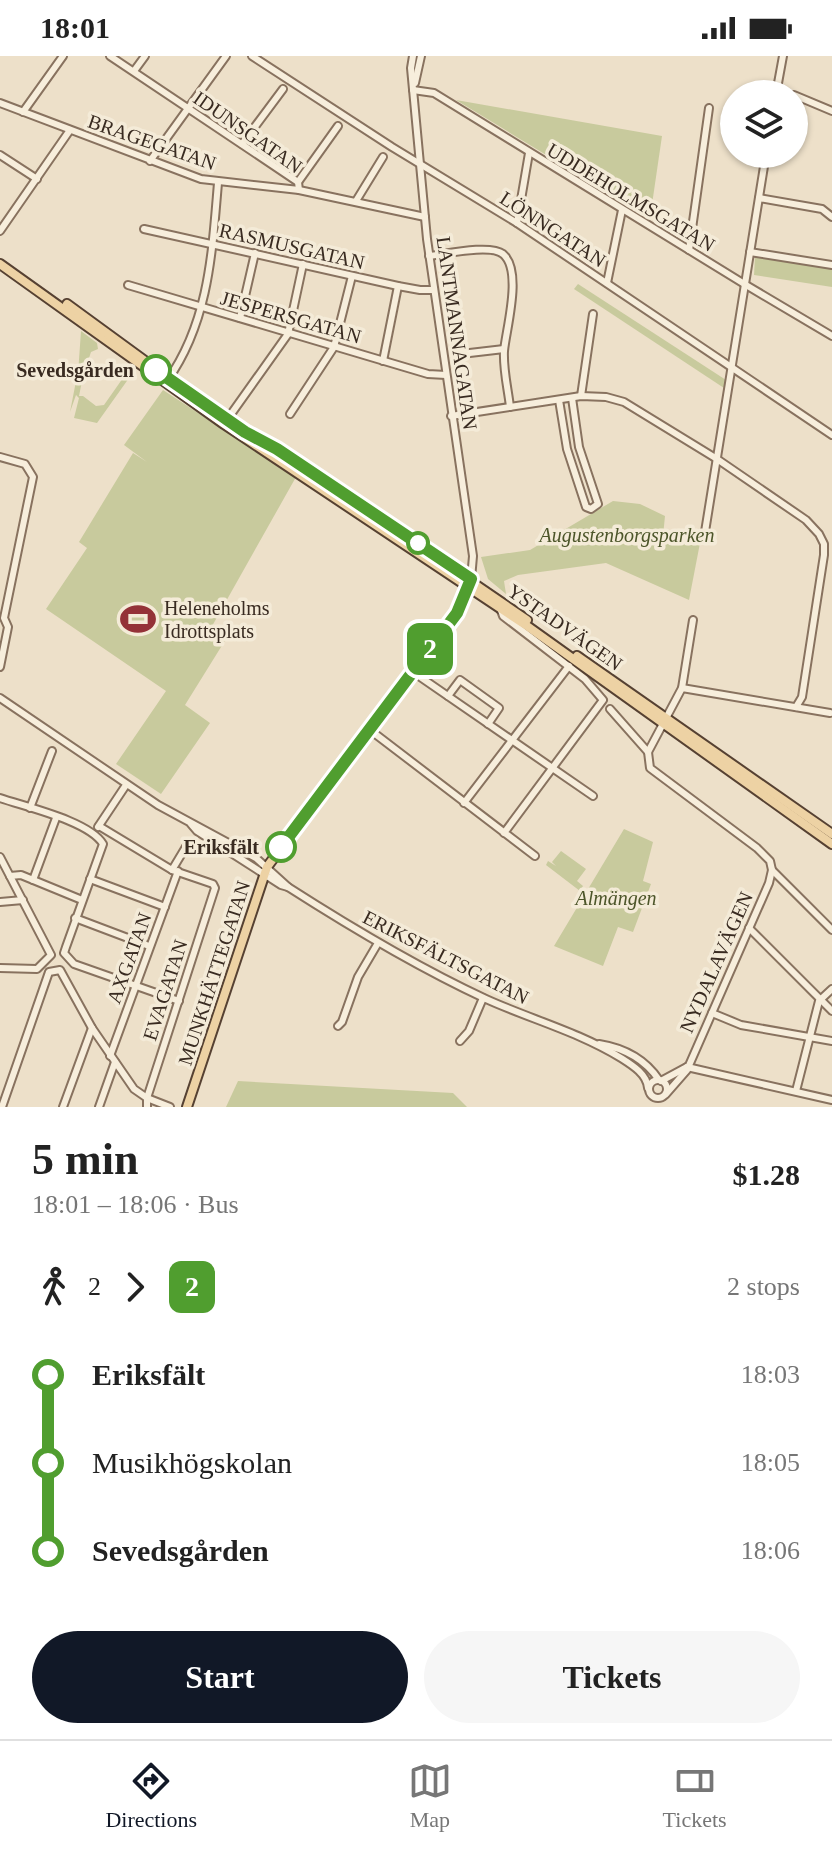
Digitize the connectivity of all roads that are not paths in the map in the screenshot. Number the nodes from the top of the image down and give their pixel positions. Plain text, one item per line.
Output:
1 (63, 56) edge
2 (110, 56) edge
3 (145, 56) edge
4 (226, 56) edge
5 (252, 56) edge
6 (413, 56) edge
7 (421, 56) edge
8 (783, 56) edge
9 (134, 71) junction
10 (779, 80) edge
11 (283, 89) dead end
12 (413, 90) junction
13 (808, 101) edge
14 (0, 103) edge
15 (187, 108) junction
16 (709, 108) dead end
17 (832, 111) edge
18 (23, 112) junction
19 (338, 126) dead end
20 (70, 130) junction
21 (242, 144) junction
22 (529, 153) junction
23 (0, 155) edge
24 (383, 157) dead end
25 (150, 161) junction
26 (420, 162) junction
27 (764, 168) edge
28 (37, 179) junction
29 (218, 183) junction
30 (298, 186) junction
31 (759, 198) junction
32 (356, 201) junction
33 (622, 210) junction
34 (425, 217) junction
35 (832, 217) edge
36 (517, 223) junction
37 (144, 229) dead end
38 (0, 231) edge
39 (213, 244) junction
40 (689, 250) junction
41 (750, 252) junction
42 (255, 253) junction
43 (429, 256) junction
44 (0, 262) edge
45 (303, 264) junction
46 (832, 265) edge
47 (352, 276) junction
48 (607, 283) junction
49 (128, 285) dead end
50 (746, 285) junction
51 (398, 286) junction
52 (434, 290) junction
53 (202, 309) junction
54 (593, 314) dead end
55 (240, 318) junction
56 (288, 334) junction
57 (832, 336) edge
58 (334, 347) junction
59 (504, 349) junction
60 (461, 354) dead end
61 (383, 361) junction
62 (731, 368) junction
63 (446, 375) junction
64 (167, 381) junction
65 (581, 396) junction
66 (572, 398) junction
67 (559, 400) junction
68 (510, 407) junction
69 (290, 414) dead end
70 (451, 416) junction
71 (225, 422) junction
72 (832, 435) edge
73 (0, 457) edge
74 (717, 459) junction
75 (704, 538) dead end
76 (828, 544) edge
77 (470, 583) junction
78 (500, 608) junction
79 (2, 618) edge
80 (693, 620) dead end
81 (569, 666) junction
82 (0, 667) edge
83 (413, 672) junction
84 (682, 688) junction
85 (448, 696) junction
86 (0, 698) edge
87 (796, 707) junction
88 (610, 709) dead end
89 (830, 713) dead end
90 (666, 722) junction
91 (488, 724) junction
92 (370, 730) junction
93 (512, 740) junction
94 (52, 751) dead end
95 (648, 752) junction
96 (552, 768) junction
97 (126, 785) junction
98 (593, 796) dead end
99 (0, 798) edge
100 (464, 803) junction
101 (30, 808) junction
102 (56, 818) junction
103 (99, 826) junction
104 (108, 832) junction
105 (94, 833) junction
106 (504, 833) junction
107 (832, 834) edge
108 (103, 844) junction
109 (832, 844) edge
110 (187, 845) dead end
111 (535, 856) dead end
112 (0, 857) edge
113 (266, 870) junction
114 (772, 870) junction
115 (175, 871) junction
116 (10, 876) junction
117 (90, 879) junction
118 (33, 880) junction
119 (23, 900) junction
120 (82, 900) junction
121 (0, 902) edge
122 (165, 907) junction
123 (75, 918) junction
124 (749, 928) junction
125 (832, 930) edge
126 (378, 943) junction
127 (149, 946) junction
128 (0, 968) edge
129 (136, 986) junction
130 (832, 989) edge
131 (483, 998) junction
132 (179, 1001) junction
133 (819, 1001) junction
134 (832, 1011) edge
135 (712, 1013) junction
136 (338, 1026) dead end
137 (92, 1028) junction
138 (809, 1036) junction
139 (460, 1041) dead end
140 (832, 1041) edge
141 (595, 1043) junction
142 (112, 1059) junction
143 (687, 1067) junction
144 (660, 1080) junction
145 (648, 1088) junction
146 (796, 1091) junction
147 (666, 1094) junction
148 (147, 1098) junction
149 (653, 1098) junction
150 (832, 1100) edge
151 (2, 1107) edge
152 (63, 1107) edge
153 (99, 1107) edge
154 (147, 1107) edge
155 (170, 1107) edge
156 (187, 1107) edge
157 (656, 1107) edge
158 (668, 1107) edge

1 - 18 street
2 - 9 street, IDUNSGATAN
3 - 9 street
4 - 15 street
5 - 26 street, LÖNNGATAN
6 - 12 street, LANTMANNAGATAN
7 - 12 street, LANTMANNAGATAN
8 - 10 street
9 - 15 street, IDUNSGATAN
11 - 21 street
12 - 22 street, UDDEHOLMSGATAN
12 - 26 street, LANTMANNAGATAN
13 - 17 street
14 - 18 street, BRAGEGATAN
15 - 21 street, IDUNSGATAN
15 - 25 street
16 - 40 street
18 - 20 street, BRAGEGATAN
19 - 30 street
20 - 25 street, BRAGEGATAN
20 - 28 street
21 - 30 street, IDUNSGATAN
22 - 33 street, UDDEHOLMSGATAN
22 - 36 street
23 - 28 street
24 - 32 street
25 - 29 street, BRAGEGATAN
26 - 34 street, LANTMANNAGATAN
26 - 36 street, LÖNNGATAN
27 - 31 street
28 - 38 street
29 - 30 street, BRAGEGATAN
29 - 39 street
30 - 32 street, IDUNSGATAN
31 - 35 street
31 - 41 street
32 - 34 street, IDUNSGATAN
33 - 40 street, UDDEHOLMSGATAN
33 - 48 street
34 - 43 street, LANTMANNAGATAN
36 - 48 street, LÖNNGATAN
37 - 39 street, RASMUSGATAN
39 - 42 street, RASMUSGATAN
39 - 53 street
40 - 50 street, UDDEHOLMSGATAN
41 - 46 street
41 - 50 street
42 - 45 street, RASMUSGATAN
42 - 55 street
43 - 52 street, LANTMANNAGATAN
43 - 59 street
44 - 64 main road, YSTADVÄGEN
45 - 47 street, RASMUSGATAN
45 - 56 street
47 - 51 street, RASMUSGATAN
47 - 58 street
48 - 62 street, LÖNNGATAN
49 - 53 street, JESPERSGATAN
50 - 57 street, UDDEHOLMSGATAN
50 - 62 street
51 - 52 street, RASMUSGATAN
51 - 61 street
52 - 63 street, LANTMANNAGATAN
53 - 55 street, JESPERSGATAN
53 - 64 street
54 - 65 street
55 - 56 street, JESPERSGATAN
56 - 58 street, JESPERSGATAN
56 - 71 street
58 - 61 street, JESPERSGATAN
58 - 69 street
59 - 60 street
59 - 68 street
61 - 63 street, JESPERSGATAN
62 - 72 street, LÖNNGATAN
62 - 74 street
63 - 70 street, LANTMANNAGATAN
64 - 71 main road, YSTADVÄGEN
65 - 66 street
65 - 74 street
66 - 67 street
66 - 67 street
67 - 68 street
68 - 70 street
70 - 77 street, LANTMANNAGATAN
71 - 77 main road, YSTADVÄGEN
73 - 79 street
74 - 75 street
74 - 76 street
76 - 87 street
77 - 78 main road, YSTADVÄGEN
77 - 83 main road, MUNKHÄTTEGATAN
77 - 90 main road, YSTADVÄGEN
78 - 81 street, YSTADVÄGEN
78 - 90 main road, YSTADVÄGEN
79 - 82 street
80 - 84 street
81 - 93 street
81 - 96 street, YSTADVÄGEN
83 - 85 street
83 - 92 main road, MUNKHÄTTEGATAN
84 - 87 street
84 - 90 street
85 - 91 street
85 - 91 street
86 - 97 street, ERIKSFÄLTSGATAN
87 - 89 street
88 - 95 street
90 - 95 street
90 - 107 main road, YSTADVÄGEN
90 - 109 main road, YSTADVÄGEN
91 - 93 street
92 - 100 street
92 - 113 main road, MUNKHÄTTEGATAN
93 - 96 street
93 - 100 street
94 - 101 street
95 - 114 street
96 - 98 street
96 - 106 street
97 - 103 street
97 - 113 street, ERIKSFÄLTSGATAN
99 - 101 street
100 - 106 street
101 - 102 street
102 - 105 street
102 - 118 street
103 - 104 street
103 - 105 street
104 - 108 street
104 - 115 street
105 - 108 street
106 - 111 street
108 - 117 street
110 - 115 street, AXGATAN
112 - 116 street
113 - 126 street, ERIKSFÄLTSGATAN
113 - 156 main road, MUNKHÄTTEGATAN
114 - 124 street, NYDALAVÄGEN
114 - 125 street
115 - 122 street, AXGATAN
115 - 132 street, EVAGATAN
116 - 118 street
116 - 119 street
117 - 120 street
117 - 122 street
118 - 120 street
119 - 121 street
119 - 128 street
120 - 123 street
122 - 127 street, AXGATAN
123 - 127 street
123 - 129 street
124 - 133 street
124 - 135 street, NYDALAVÄGEN
126 - 131 street, ERIKSFÄLTSGATAN
126 - 136 street
127 - 129 street, AXGATAN
129 - 132 street
129 - 142 street, AXGATAN
130 - 133 street
131 - 139 street
131 - 141 street, ERIKSFÄLTSGATAN
132 - 148 street, EVAGATAN
133 - 134 street
133 - 138 street
135 - 138 street
135 - 143 street, NYDALAVÄGEN
137 - 142 street
137 - 151 street
137 - 152 street
138 - 140 street
138 - 146 street
141 - 144 street, ERIKSFÄLTSGATAN
141 - 145 street, ERIKSFÄLTSGATAN
142 - 148 street
142 - 153 street, AXGATAN
143 - 144 street
143 - 146 street
143 - 147 street, NYDALAVÄGEN
144 - 145 street
144 - 147 street
145 - 149 street
146 - 150 street
147 - 149 street
147 - 158 street
148 - 154 street, EVAGATAN
148 - 155 street
149 - 157 street

